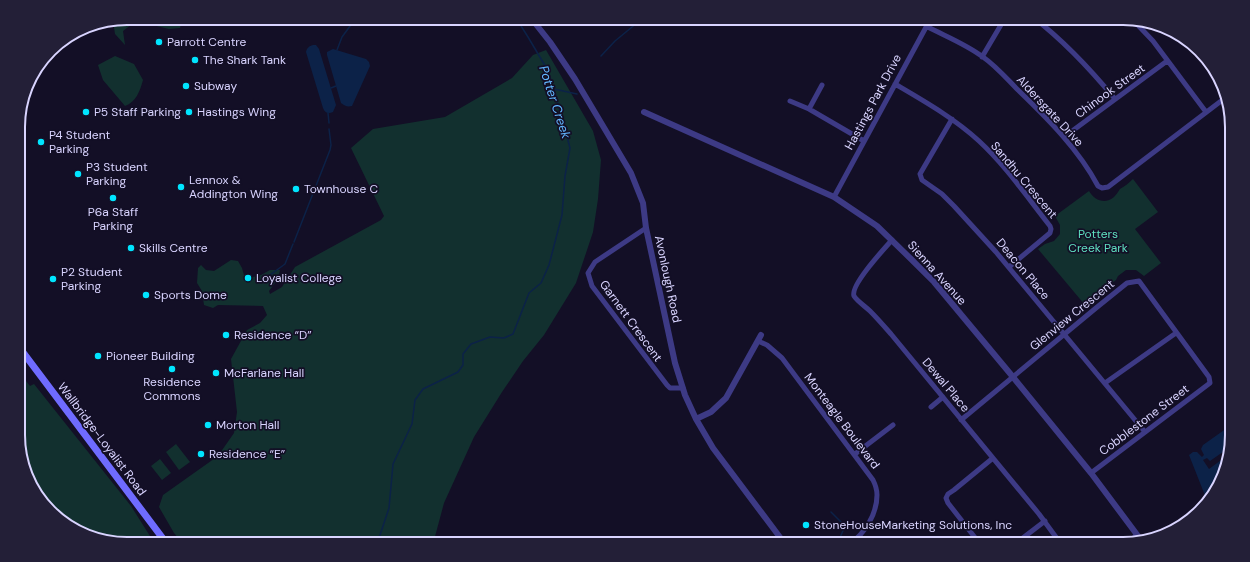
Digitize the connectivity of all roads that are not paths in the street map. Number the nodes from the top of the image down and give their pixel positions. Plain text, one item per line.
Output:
1 (537, 25) edge
2 (1001, 25) edge
3 (1042, 25) edge
4 (926, 26) joint
5 (1139, 26) edge
6 (982, 56) junction
7 (1167, 61) junction
8 (895, 84) junction
9 (822, 85) dead end
10 (1115, 99) junction
11 (1222, 100) edge
12 (790, 101) dead end
13 (809, 109) junction
14 (644, 112) dead end
15 (1206, 112) junction
16 (952, 119) junction
17 (1064, 137) junction
18 (864, 141) junction
19 (834, 197) junction
20 (646, 228) junction
21 (892, 240) junction
22 (1009, 267) junction
23 (1176, 333) junction
24 (1064, 334) junction
25 (761, 335) dead end
26 (758, 342) junction
27 (25, 354) edge
28 (1013, 377) junction
29 (1210, 383) joint
30 (1105, 384) junction
31 (683, 388) junction
32 (943, 397) junction
33 (931, 407) dead end
34 (696, 419) junction
35 (961, 420) junction
36 (892, 425) dead end
37 (1145, 432) junction
38 (855, 454) junction
39 (993, 458) junction
40 (1091, 473) junction
41 (1045, 522) junction
42 (1137, 536) edge
43 (162, 537) edge
44 (780, 537) edge
45 (860, 537) edge
46 (975, 537) edge
47 (1025, 537) edge
48 (1056, 537) edge

1 - 20 street, Avonlough Road
2 - 6 street
3 - 10 street
4 - 6 street, Aldersgate Drive
4 - 8 street, Hastings Park Drive
5 - 7 street
6 - 17 street, Aldersgate Drive
7 - 10 street, Chinook Street
7 - 15 street
8 - 16 street, Sandhu Crescent
8 - 18 street, Hastings Park Drive
9 - 13 street
10 - 17 street, Chinook Street
11 - 15 street, Aldersgate Drive
12 - 13 street
13 - 18 street
14 - 19 street, Sienna Avenue
15 - 17 street, Aldersgate Drive
16 - 22 street, Deacon Place
16 - 22 street, Sandhu Crescent
18 - 19 street, Hastings Park Drive
19 - 21 street, Sienna Avenue
20 - 31 street, Avonlough Road
20 - 31 street, Garnett Crescent
21 - 28 street, Sienna Avenue
21 - 32 street, Dewal Place
22 - 24 street, Deacon Place
23 - 24 street, Glenview Crescent
23 - 29 street, Glenview Crescent
23 - 30 street
24 - 28 street, Glenview Crescent
24 - 30 street, Deacon Place
25 - 26 street
26 - 34 street
26 - 38 street, Monteagle Boulevard
27 - 43 main road, Wallbridge-Loyalist Road
28 - 35 street, Glenview Crescent
28 - 40 street, Sienna Avenue
29 - 37 street, Cobblestone Street
30 - 37 street, Deacon Place
31 - 34 street, Avonlough Road
32 - 33 street
32 - 35 street, Dewal Place
34 - 44 street, Avonlough Road
35 - 39 street, Dewal Place
36 - 38 street
37 - 40 street, Cobblestone Street
38 - 45 street, Monteagle Boulevard
39 - 41 street, Dewal Place
39 - 46 street
40 - 42 street, Sienna Avenue
41 - 47 street
41 - 48 street, Dewal Place

